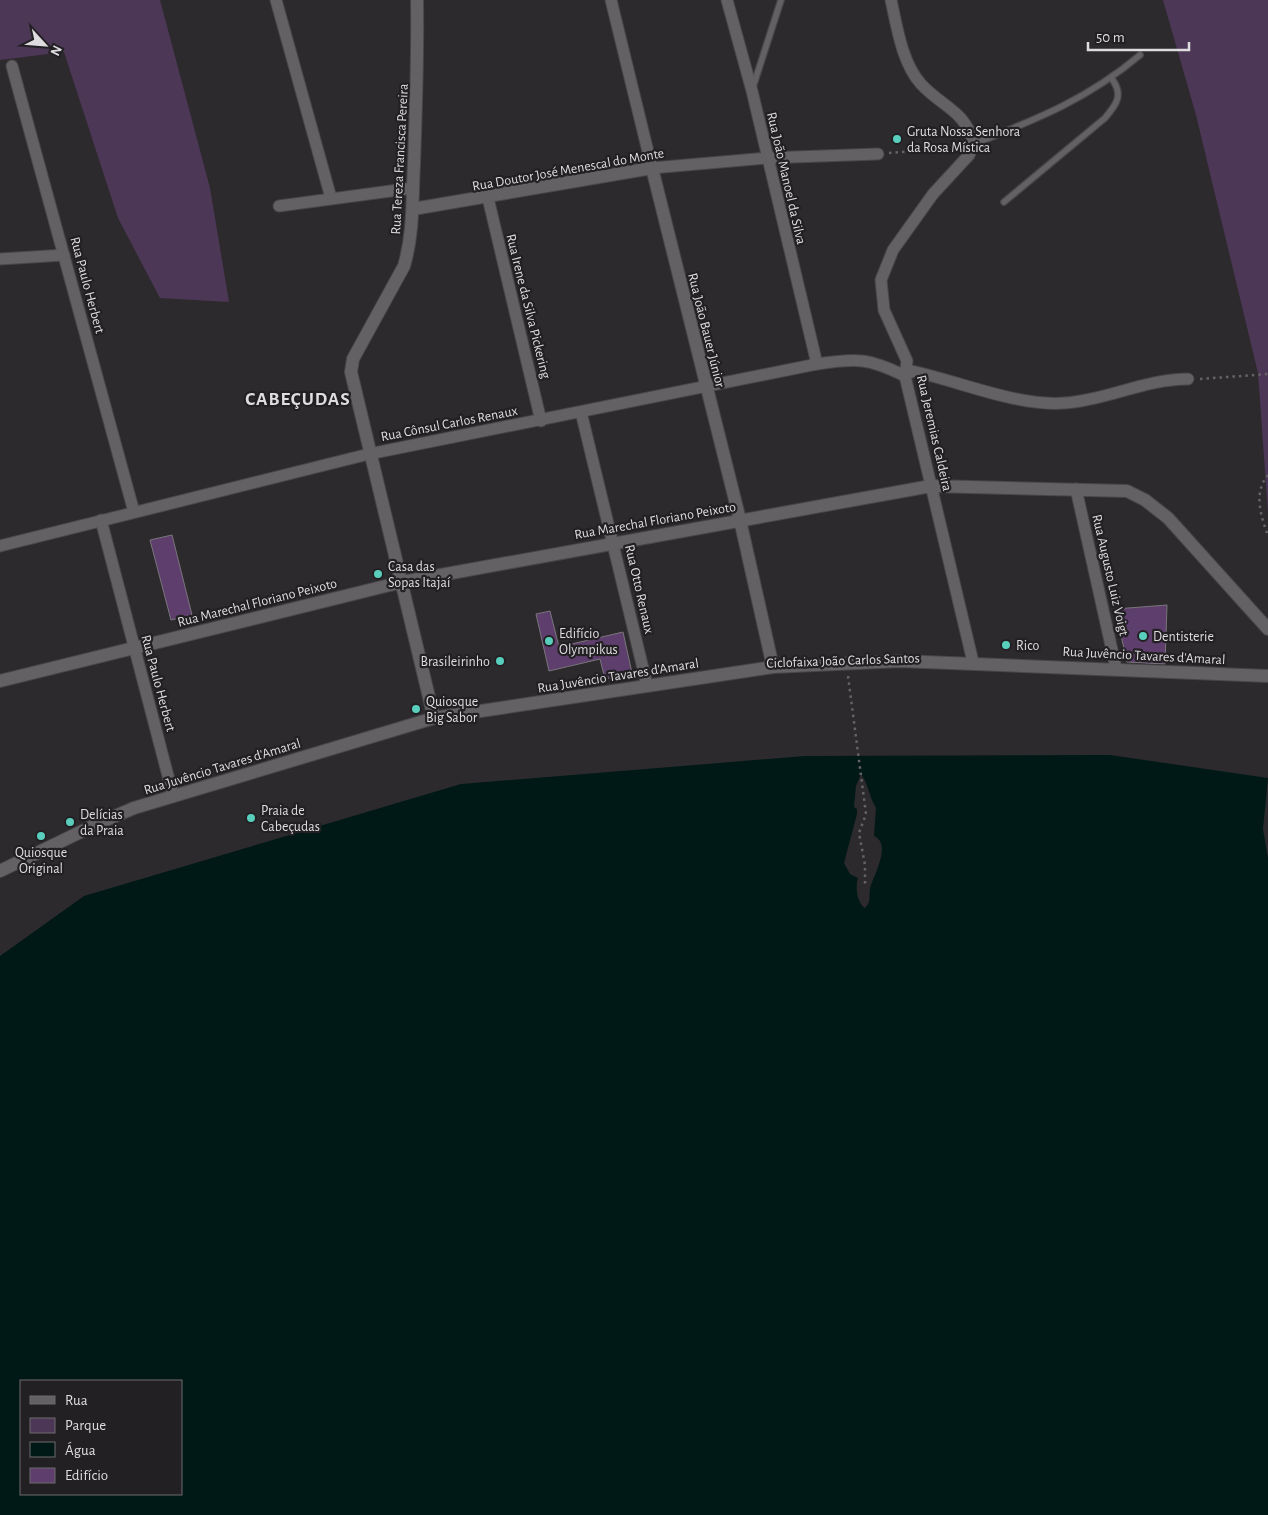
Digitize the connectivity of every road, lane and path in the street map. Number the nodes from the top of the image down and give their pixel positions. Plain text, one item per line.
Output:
1 (276, 0) edge
2 (417, 0) edge
3 (611, 0) edge
4 (727, 0) edge
5 (781, 0) edge
6 (890, 0) edge
7 (1140, 55) dead end
8 (12, 66) dead end
9 (1112, 79) junction
10 (752, 91) junction
11 (974, 144) junction
12 (916, 151) dead end
13 (878, 154) joint
14 (766, 158) junction
15 (652, 168) junction
16 (413, 188) junction
17 (331, 198) junction
18 (488, 198) junction
19 (1004, 202) dead end
20 (279, 206) dead end
21 (414, 209) junction
22 (64, 255) junction
23 (0, 259) edge
24 (817, 364) junction
25 (1268, 374) edge
26 (906, 376) junction
27 (1188, 378) joint
28 (705, 387) junction
29 (581, 412) junction
30 (541, 421) junction
31 (369, 454) junction
32 (1268, 475) edge
33 (931, 486) junction
34 (1076, 489) junction
35 (134, 512) junction
36 (101, 520) junction
37 (740, 520) junction
38 (1268, 536) edge
39 (614, 543) junction
40 (0, 546) edge
41 (402, 582) junction
42 (1268, 629) edge
43 (134, 648) junction
44 (846, 662) junction
45 (973, 662) junction
46 (773, 667) junction
47 (1116, 668) junction
48 (1268, 676) edge
49 (0, 681) edge
50 (647, 685) junction
51 (434, 718) junction
52 (174, 795) junction
53 (0, 872) edge
54 (865, 884) dead end

1 - 17 street
2 - 16 street, Rua Tereza Francisca Pereira
3 - 15 street, Rua João Bauer Júnior
4 - 10 street, Rua João Manoel da Silva
5 - 10 lane
6 - 11 street
7 - 9 lane
8 - 22 street, Rua Paulo Herbert
9 - 11 lane
9 - 19 lane
10 - 14 street, Rua João Manoel da Silva
11 - 26 street, Rua Jeremias Caldeira
12 - 13 path
13 - 14 street, Rua Doutor José Menescal do Monte
14 - 15 street, Rua Doutor José Menescal do Monte
14 - 24 street, Rua João Manoel da Silva
15 - 18 street, Rua Doutor José Menescal do Monte
15 - 28 street, Rua João Bauer Júnior
16 - 17 street
16 - 21 street, Rua Tereza Francisca Pereira
17 - 20 street
18 - 21 street, Rua Doutor José Menescal do Monte
18 - 30 street, Rua Irene da Silva Pickering
21 - 31 street, Rua Tereza Francisca Pereira
22 - 23 street
22 - 35 street, Rua Paulo Herbert
24 - 26 street, Rua Cônsul Carlos Renaux
24 - 28 street, Rua Cônsul Carlos Renaux
25 - 27 path
26 - 27 street
26 - 33 street, Rua Jeremias Caldeira
28 - 29 street, Rua Cônsul Carlos Renaux
28 - 37 street, Rua João Bauer Júnior
29 - 30 street, Rua Cônsul Carlos Renaux
29 - 39 street, Rua Otto Renaux
30 - 31 street, Rua Cônsul Carlos Renaux
31 - 35 street, Rua Cônsul Carlos Renaux
31 - 41 street, Rua Tereza Francisca Pereira
32 - 38 path
33 - 34 street, Rua Marechal Floriano Peixoto
33 - 37 street, Rua Marechal Floriano Peixoto
33 - 45 street, Rua Jeremias Caldeira
34 - 42 street, Rua Marechal Floriano Peixoto
34 - 47 street, Rua Augusto Luiz Voigt
35 - 36 street, Rua Cônsul Carlos Renaux
36 - 40 street, Rua Cônsul Carlos Renaux
36 - 43 street, Rua Paulo Herbert
37 - 39 street, Rua Marechal Floriano Peixoto
37 - 46 street, Rua João Bauer Júnior
39 - 41 street, Rua Marechal Floriano Peixoto
39 - 50 street, Rua Otto Renaux
41 - 43 street, Rua Marechal Floriano Peixoto
41 - 51 street, Rua Tereza Francisca Pereira
43 - 49 street, Rua Marechal Floriano Peixoto
43 - 52 street, Rua Paulo Herbert
44 - 45 street, Rua Juvêncio Tavares d'Amaral
44 - 46 street, Rua Juvêncio Tavares d'Amaral
44 - 54 path
45 - 47 street, Rua Juvêncio Tavares d'Amaral
46 - 50 street, Rua Juvêncio Tavares d'Amaral
47 - 48 street, Rua Juvêncio Tavares d'Amaral
50 - 51 street, Rua Juvêncio Tavares d'Amaral
51 - 52 street, Rua Juvêncio Tavares d'Amaral
52 - 53 street, Rua Juvêncio Tavares d'Amaral

